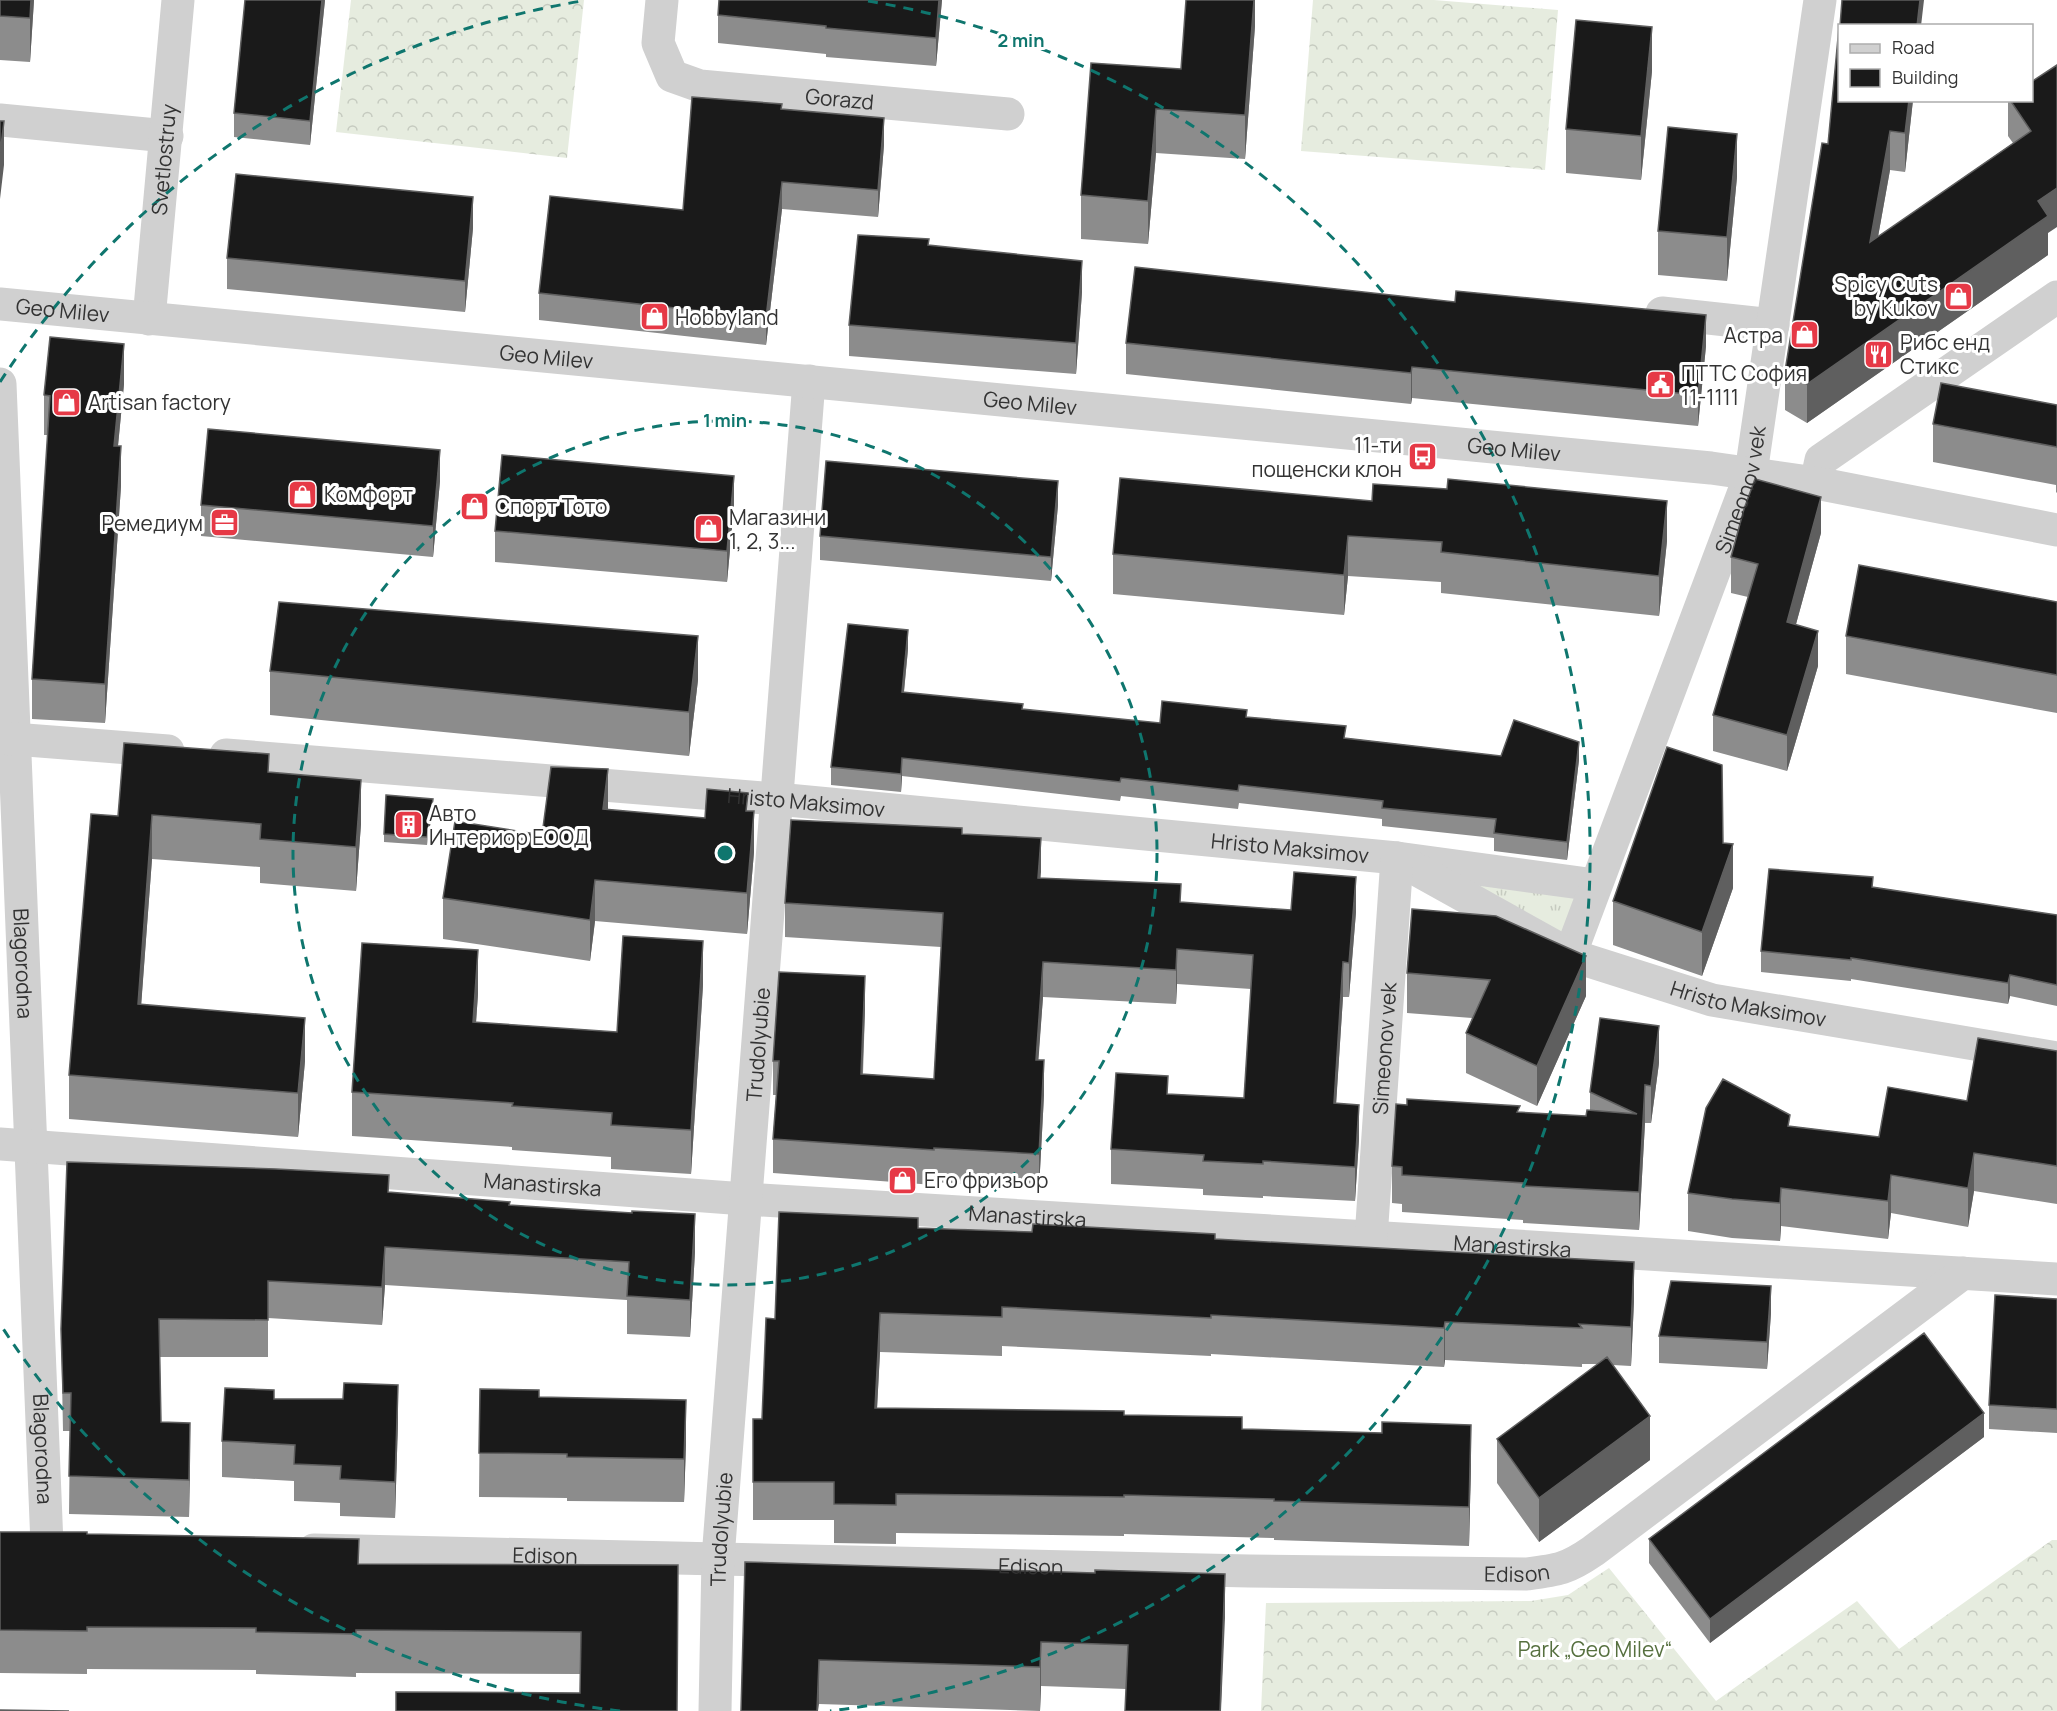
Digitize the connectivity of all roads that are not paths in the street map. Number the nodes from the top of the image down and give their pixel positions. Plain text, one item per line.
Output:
1 (178, 0) edge
2 (662, 0) edge
3 (1820, 0) edge
4 (1008, 114) dead end
5 (0, 120) edge
6 (167, 136) junction
7 (2057, 297) edge
8 (0, 304) edge
9 (1652, 312) edge
10 (149, 319) junction
11 (1773, 325) junction
12 (809, 381) junction
13 (0, 384) edge
14 (1751, 473) junction
15 (1816, 483) junction
16 (2057, 530) edge
17 (7, 739) edge
18 (777, 799) junction
19 (1397, 858) junction
20 (1595, 885) junction
21 (1570, 955) junction
22 (2057, 1058) edge
23 (15, 1145) edge
24 (745, 1199) junction
25 (1371, 1238) junction
26 (1963, 1273) junction
27 (2057, 1279) edge
28 (47, 1545) edge
29 (282, 1550) edge
30 (718, 1558) junction
31 (715, 1711) edge

1 - 6 street, Svetlostruy
2 - 4 street, Gorazd
3 - 11 street, Simeonov vek
5 - 6 street
6 - 10 street, Svetlostruy
7 - 15 street
8 - 10 street, Geo Milev
9 - 11 street
10 - 12 street, Geo Milev
11 - 14 street, Simeonov vek
12 - 14 street, Geo Milev
12 - 18 street, Trudolyubie
13 - 17 street, Blagorodna
14 - 15 street, Geo Milev
14 - 20 street, Simeonov vek
15 - 16 street, Geo Milev
17 - 18 street, Hristo Maksimov
17 - 23 street, Blagorodna
18 - 19 street, Hristo Maksimov
18 - 24 street, Trudolyubie
19 - 20 street, Hristo Maksimov
19 - 21 street, Hristo Maksimov
19 - 25 street, Simeonov vek
20 - 21 street, Simeonov vek
21 - 22 street, Hristo Maksimov
23 - 24 street, Manastirska
23 - 28 street, Blagorodna
24 - 25 street, Manastirska
24 - 30 street, Trudolyubie
25 - 26 street, Manastirska
26 - 27 street, Manastirska
26 - 30 street, Edison
29 - 30 street, Edison
30 - 31 street, Trudolyubie

